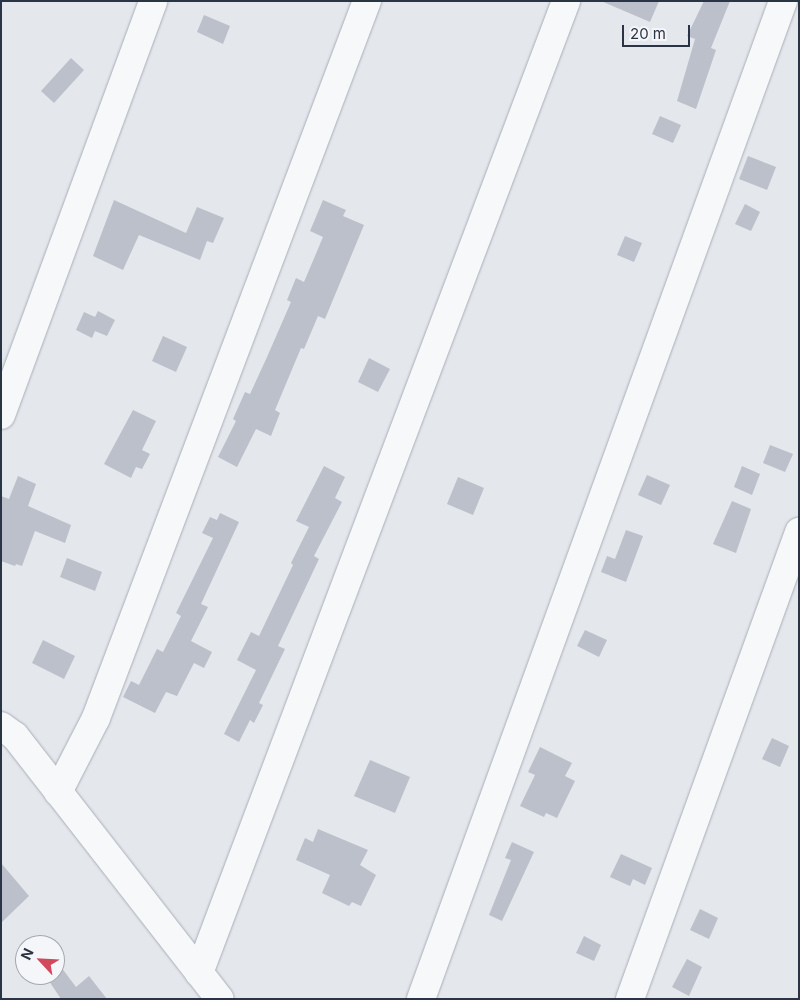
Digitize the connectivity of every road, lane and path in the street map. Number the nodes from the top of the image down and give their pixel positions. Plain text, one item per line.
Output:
1 (153, 1) edge
2 (367, 1) edge
3 (566, 1) edge
4 (784, 1) edge
5 (1, 415) edge
6 (799, 532) edge
7 (1, 726) edge
8 (58, 792) junction
9 (200, 973) junction
10 (220, 999) edge
11 (420, 999) edge
12 (630, 999) edge

1 - 5 street
2 - 8 street
3 - 9 street
4 - 11 street
6 - 12 street
7 - 8 street
8 - 9 street
9 - 10 street

